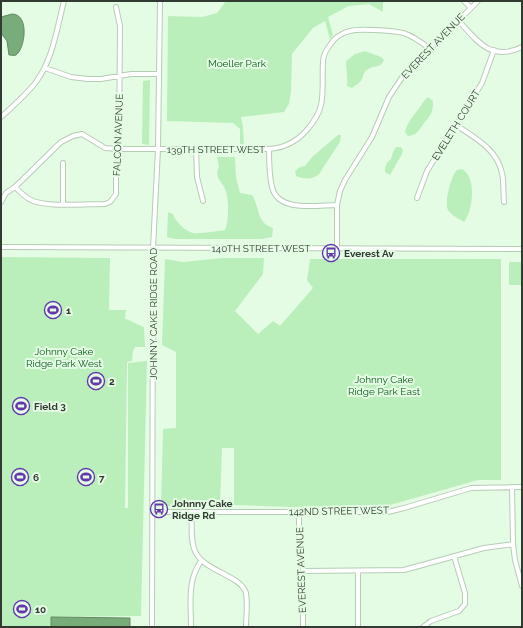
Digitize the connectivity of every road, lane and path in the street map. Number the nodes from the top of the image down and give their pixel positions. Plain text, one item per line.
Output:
1 (64, 1) edge
2 (160, 1) edge
3 (464, 1) edge
4 (478, 1) edge
5 (116, 7) dead end
6 (471, 8) junction
7 (458, 20) junction
8 (522, 47) edge
9 (430, 49) junction
10 (494, 50) junction
11 (45, 68) junction
12 (159, 74) junction
13 (120, 76) junction
14 (1, 117) edge
15 (456, 125) junction
16 (119, 149) junction
17 (158, 149) junction
18 (196, 149) junction
19 (269, 149) junction
20 (63, 163) dead end
21 (14, 187) junction
22 (417, 198) dead end
23 (204, 201) dead end
24 (1, 202) edge
25 (504, 202) dead end
26 (63, 204) junction
27 (337, 205) junction
28 (1, 247) edge
29 (153, 248) junction
30 (337, 249) junction
31 (522, 249) edge
32 (512, 487) junction
33 (522, 487) edge
34 (152, 512) junction
35 (192, 512) junction
36 (299, 512) junction
37 (513, 544) junction
38 (454, 556) junction
39 (201, 561) junction
40 (303, 571) junction
41 (358, 571) junction
42 (522, 586) edge
43 (152, 627) edge
44 (191, 627) edge
45 (246, 627) edge
46 (302, 627) edge
47 (358, 627) edge
48 (423, 627) edge

1 - 11 street
2 - 12 street, JOHNNY CAKE RIDGE ROAD
3 - 6 street
4 - 6 street, EVEREST AVENUE
5 - 13 street, FALCON AVENUE
6 - 7 street, EVEREST AVENUE
7 - 9 street, EVEREST AVENUE
7 - 10 street
8 - 10 street
9 - 19 street, 139TH STREET WEST
9 - 27 street, EVEREST AVENUE
10 - 15 street, EVELETH COURT
11 - 13 street
11 - 14 street
12 - 13 street
12 - 17 street, JOHNNY CAKE RIDGE ROAD
13 - 16 street, FALCON AVENUE
15 - 22 street, EVELETH COURT
15 - 25 street
16 - 17 street, 139TH STREET WEST
16 - 21 street, 139TH STREET WEST
16 - 26 street, FALCON AVENUE
17 - 18 street, 139TH STREET WEST
17 - 29 street, JOHNNY CAKE RIDGE ROAD
18 - 19 street, 139TH STREET WEST
18 - 23 street
19 - 27 street
20 - 26 street
21 - 24 street, 139TH STREET WEST
21 - 26 street
27 - 30 street, EVEREST AVENUE
28 - 29 street, 140TH STREET WEST
29 - 30 street, 140TH STREET WEST
29 - 34 street, JOHNNY CAKE RIDGE ROAD
30 - 31 street, 140TH STREET WEST
32 - 33 street, 142ND STREET WEST
32 - 36 street, 142ND STREET WEST
32 - 37 street
34 - 35 street, 142ND STREET WEST
34 - 43 street, JOHNNY CAKE RIDGE ROAD
35 - 36 street, 142ND STREET WEST
35 - 39 street
36 - 40 street, EVEREST AVENUE
37 - 38 street
37 - 42 street
38 - 41 street
38 - 48 street
39 - 44 street
39 - 45 street
40 - 41 street
40 - 46 street, EVEREST AVENUE
41 - 47 street

